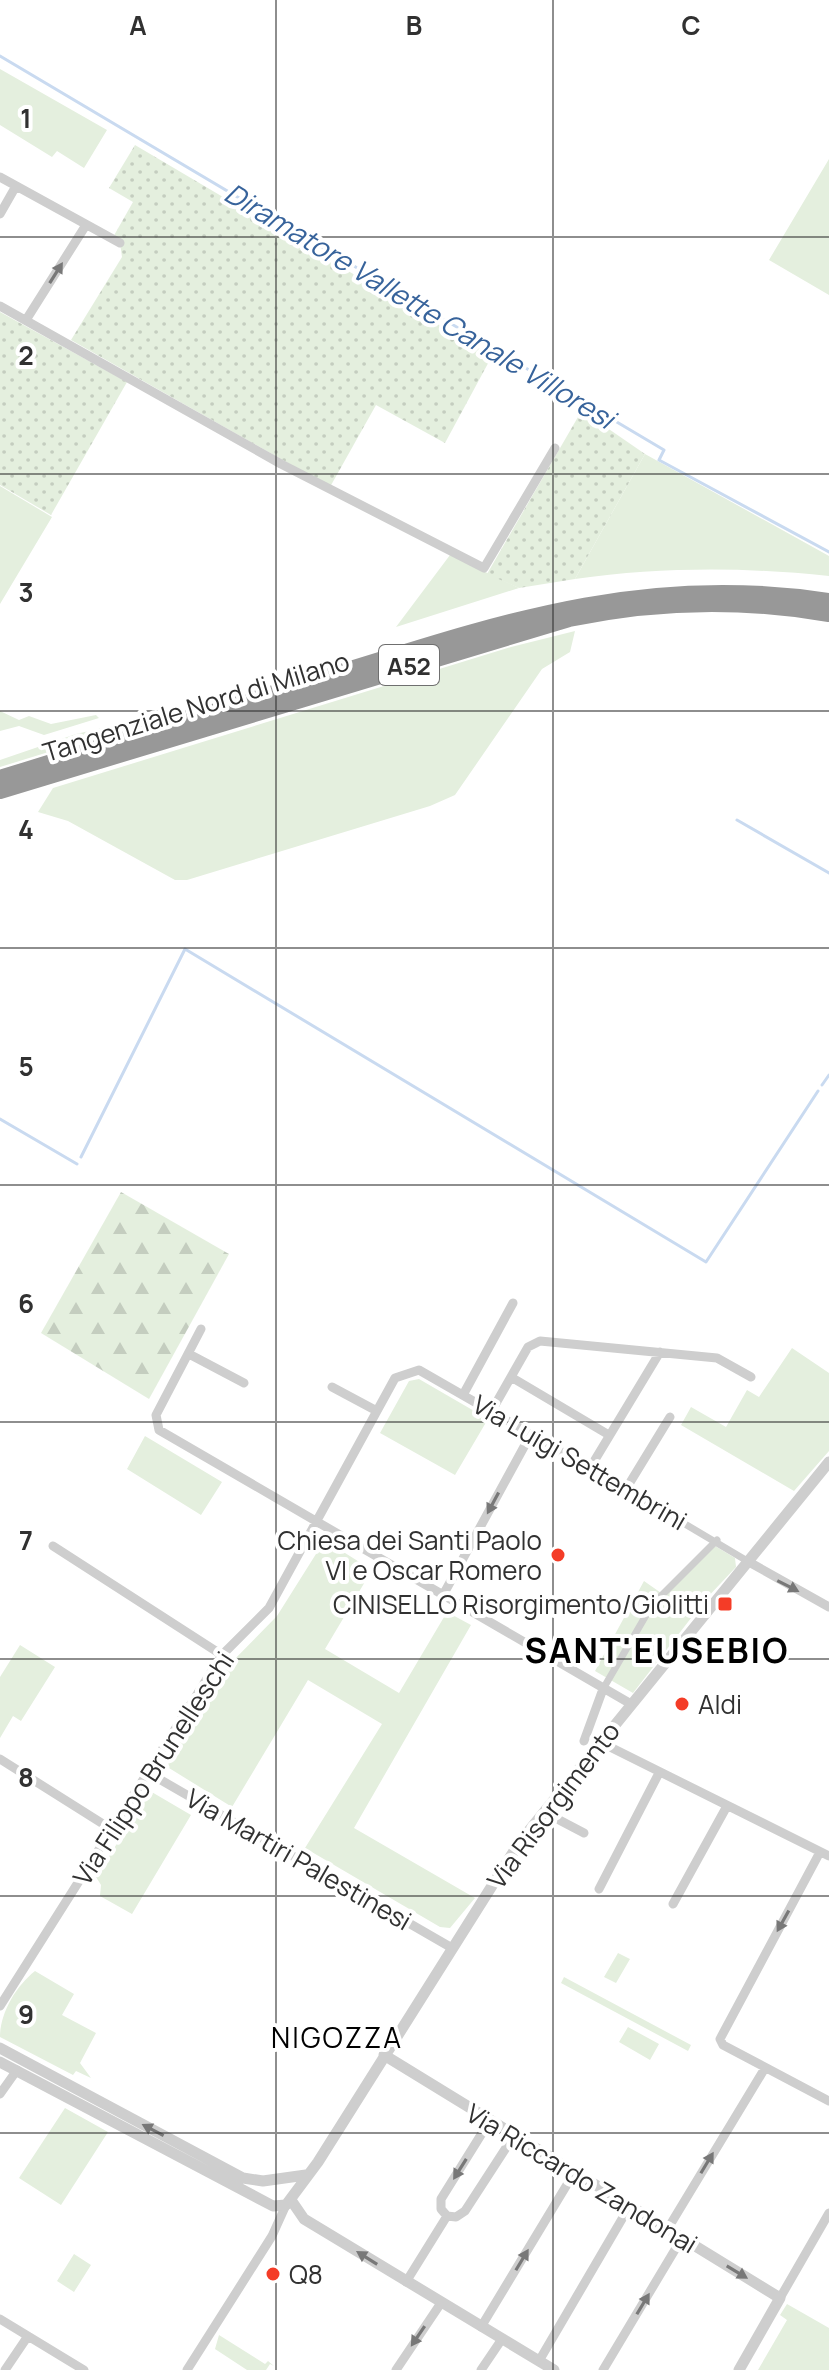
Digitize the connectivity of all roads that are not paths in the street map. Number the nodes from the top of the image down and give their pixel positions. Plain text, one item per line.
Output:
1 (0, 177) edge
2 (16, 186) junction
3 (0, 214) edge
4 (86, 225) junction
5 (120, 243) dead end
6 (0, 306) edge
7 (26, 320) junction
8 (555, 448) dead end
9 (829, 601) edge
10 (829, 614) edge
11 (0, 778) edge
12 (0, 791) edge
13 (513, 1303) dead end
14 (201, 1329) dead end
15 (660, 1352) junction
16 (189, 1354) junction
17 (407, 1371) joint
18 (511, 1377) junction
19 (751, 1377) dead end
20 (244, 1383) dead end
21 (332, 1387) dead end
22 (463, 1395) junction
23 (375, 1410) junction
24 (491, 1412) junction
25 (670, 1417) dead end
26 (531, 1434) junction
27 (609, 1435) junction
28 (829, 1462) edge
29 (590, 1468) junction
30 (626, 1489) junction
31 (317, 1525) junction
32 (717, 1540) junction
33 (53, 1546) dead end
34 (749, 1562) junction
35 (442, 1597) junction
36 (829, 1607) edge
37 (222, 1655) junction
38 (603, 1689) junction
39 (631, 1704) junction
40 (584, 1741) dead end
41 (600, 1742) junction
42 (0, 1759) edge
43 (147, 1772) junction
44 (659, 1773) junction
45 (727, 1806) junction
46 (544, 1812) junction
47 (111, 1829) junction
48 (584, 1833) dead end
49 (825, 1854) edge
50 (599, 1889) dead end
51 (673, 1904) dead end
52 (452, 1948) junction
53 (0, 2006) edge
54 (0, 2048) edge
55 (384, 2055) junction
56 (0, 2062) edge
57 (765, 2068) junction
58 (17, 2070) junction
59 (0, 2094) edge
60 (829, 2101) edge
61 (489, 2122) junction
62 (513, 2137) junction
63 (310, 2172) junction
64 (574, 2173) junction
65 (278, 2180) junction
66 (290, 2199) junction
67 (270, 2203) junction
68 (629, 2207) junction
69 (829, 2213) edge
70 (447, 2216) junction
71 (276, 2226) junction
72 (667, 2230) junction
73 (682, 2238) junction
74 (406, 2282) junction
75 (780, 2298) junction
76 (441, 2303) junction
77 (0, 2319) edge
78 (481, 2327) junction
79 (28, 2336) junction
80 (502, 2339) junction
81 (539, 2361) junction
82 (5, 2370) edge
83 (84, 2370) edge
84 (187, 2370) edge
85 (396, 2370) edge
86 (481, 2370) edge
87 (554, 2370) edge
88 (603, 2370) edge
89 (739, 2370) edge

1 - 2 street
2 - 3 street
2 - 4 street
4 - 5 street
7 -> 4 street
6 - 7 street
7 - 8 street
9 - 11 highway, Tangenziale Nord di Milano / A52
10 - 12 highway, Tangenziale Nord di Milano / A52
13 - 22 street
14 - 16 street
15 - 18 street
15 - 19 street
15 - 27 street
16 - 20 street
16 - 31 street
17 - 22 street, Via Luigi Settembrini
17 - 23 street, Via Filippo Brunelleschi
18 - 24 street
18 - 27 street
21 - 23 street
22 - 24 street, Via Luigi Settembrini
23 - 31 street, Via Filippo Brunelleschi
24 - 26 street, Via Luigi Settembrini
25 - 30 street
26 - 29 street, Via Luigi Settembrini
26 -> 35 street
27 - 29 street
28 - 34 street, Via Risorgimento
29 - 30 street, Via Luigi Settembrini
30 - 32 street, Via Luigi Settembrini
31 - 35 street
31 - 37 street, Via Filippo Brunelleschi
32 - 34 street, Via Luigi Settembrini
32 - 38 street
33 - 37 street
34 -> 36 street
34 - 39 street, Via Risorgimento
35 - 38 street
37 - 43 street, Via Filippo Brunelleschi
38 - 39 street
38 - 40 street
39 - 41 street, Via Risorgimento
41 - 44 street
41 - 46 street, Via Risorgimento
42 - 47 street
43 - 47 street, Via Filippo Brunelleschi
43 - 52 street, Via Martiri Palestinesi
44 - 45 street
44 - 50 street
45 - 49 street
45 - 51 street
46 - 48 street
46 - 52 street, Via Risorgimento
47 - 53 street, Via Filippo Brunelleschi
49 -> 57 street
52 - 55 street, Via Risorgimento
65 -> 54 street
55 - 61 street, Via Riccardo Zandonai
55 - 63 street, Via Risorgimento
56 - 58 street
57 - 60 street
72 -> 57 street
58 - 59 street
58 - 67 street
61 - 62 street, Via Riccardo Zandonai
61 -> 70 street
62 - 64 street, Via Riccardo Zandonai
62 - 70 street
63 - 65 street
63 - 66 street, Via Risorgimento
64 - 68 street, Via Riccardo Zandonai
78 -> 64 street
65 - 66 street
65 - 67 street
66 - 67 street
66 - 71 street, Via Risorgimento
74 -> 66 street
67 - 71 street
68 - 72 street, Via Riccardo Zandonai
68 - 81 street
69 - 75 street
70 - 74 street
71 - 84 street, Via Risorgimento
72 - 73 street, Via Riccardo Zandonai
73 -> 75 street, Via Riccardo Zandonai
88 -> 73 street
74 - 76 street
75 - 89 street
76 - 78 street
76 -> 85 street
77 - 79 street
78 - 80 street
79 - 82 street
79 - 83 street
80 - 81 street
80 - 86 street
81 - 87 street

